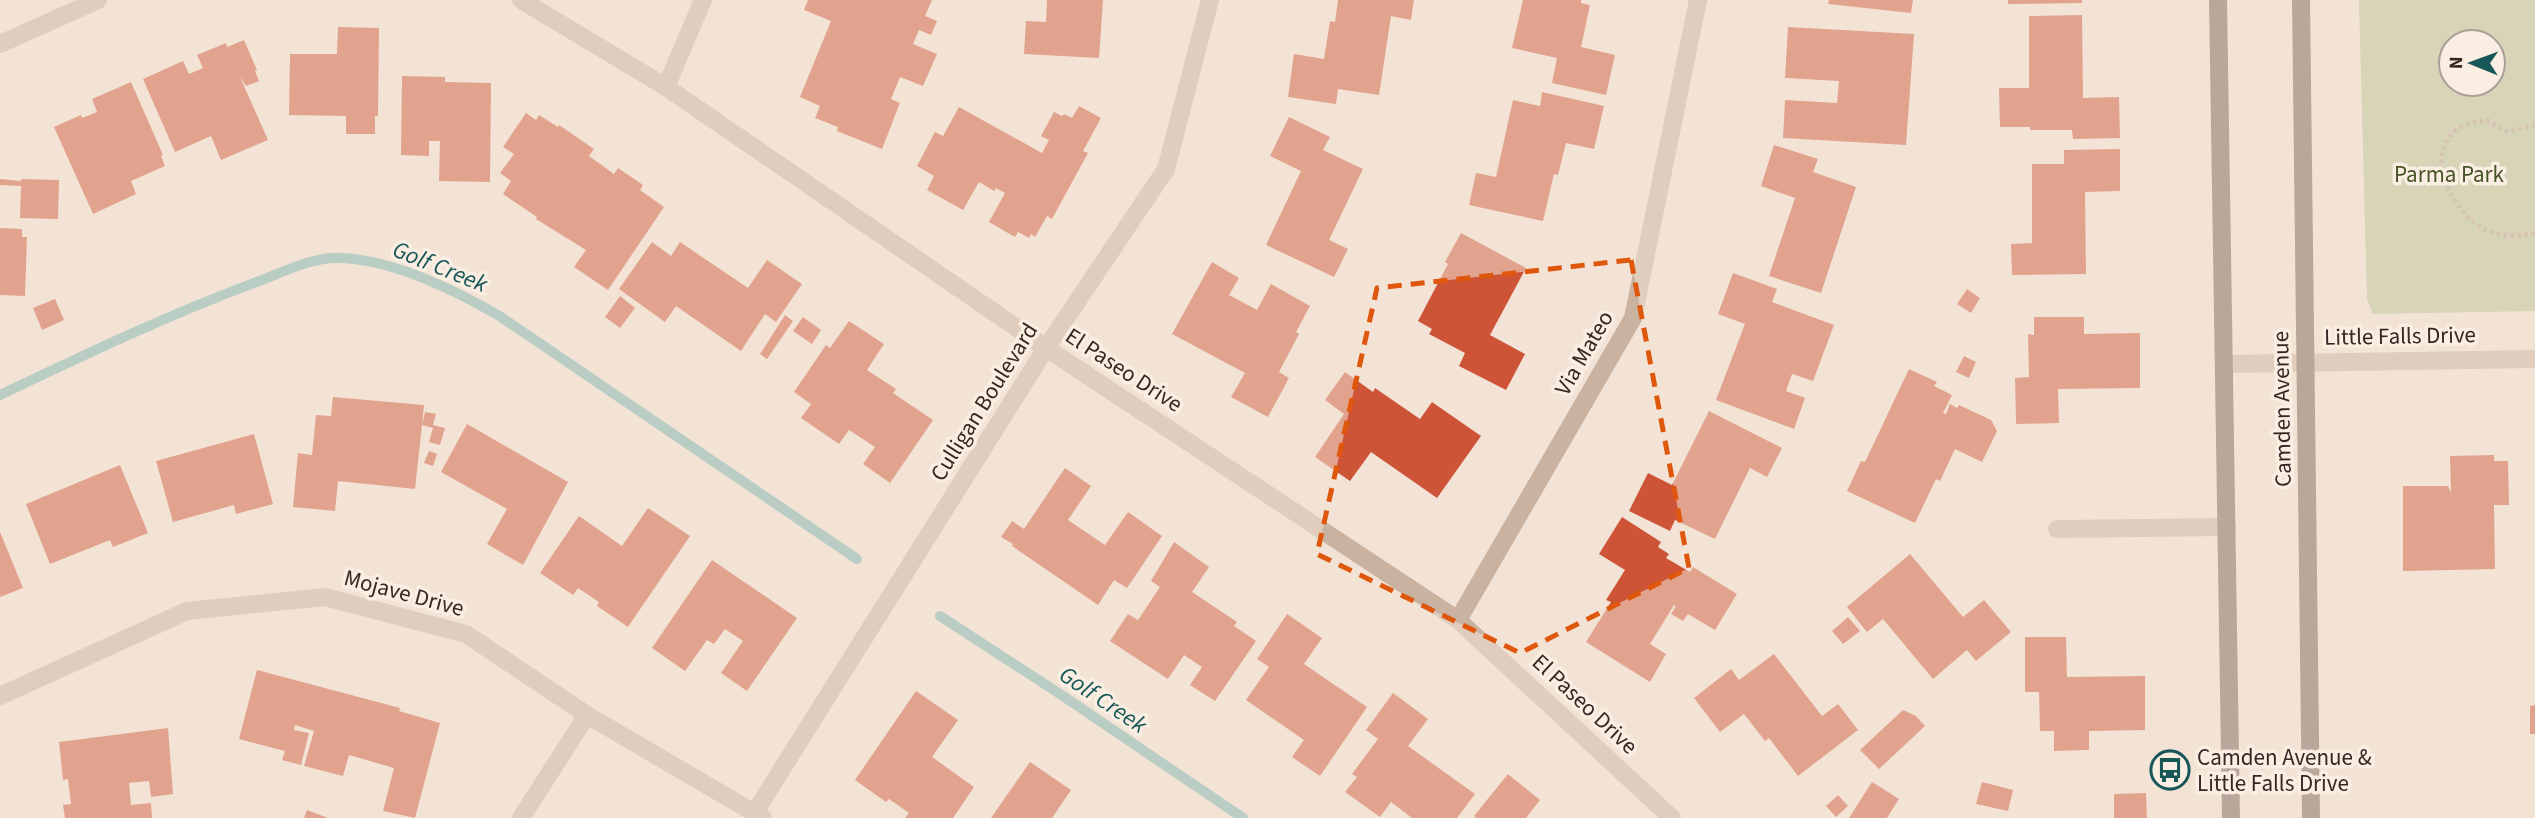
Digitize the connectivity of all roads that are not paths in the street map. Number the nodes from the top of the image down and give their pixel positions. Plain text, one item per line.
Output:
1 (98, 0) edge
2 (521, 0) edge
3 (703, 0) edge
4 (1210, 0) edge
5 (1698, 0) edge
6 (2218, 0) edge
7 (2301, 0) edge
8 (0, 44) edge
9 (666, 87) junction
10 (1046, 348) junction
11 (2535, 359) edge
12 (2306, 362) junction
13 (2224, 364) junction
14 (2227, 527) junction
15 (2057, 529) dead end
16 (1458, 620) junction
17 (0, 696) edge
18 (587, 715) junction
19 (759, 815) edge
20 (521, 818) edge
21 (1672, 818) edge
22 (2231, 818) edge
23 (2311, 818) edge

1 - 8 street
2 - 9 street, El Paseo Drive
3 - 9 street
4 - 10 street, Culligan Boulevard
5 - 16 street, Via Mateo
6 - 13 main road
7 - 12 main road, Camden Avenue
9 - 10 street, El Paseo Drive
10 - 16 street, El Paseo Drive
10 - 19 street, Culligan Boulevard
11 - 12 street, Little Falls Drive
12 - 13 street, Little Falls Drive
12 - 23 main road, Camden Avenue
13 - 14 main road
14 - 15 street
14 - 22 main road
16 - 21 street, El Paseo Drive
17 - 18 street, Mojave Drive
18 - 19 street, Mojave Drive
18 - 20 street

